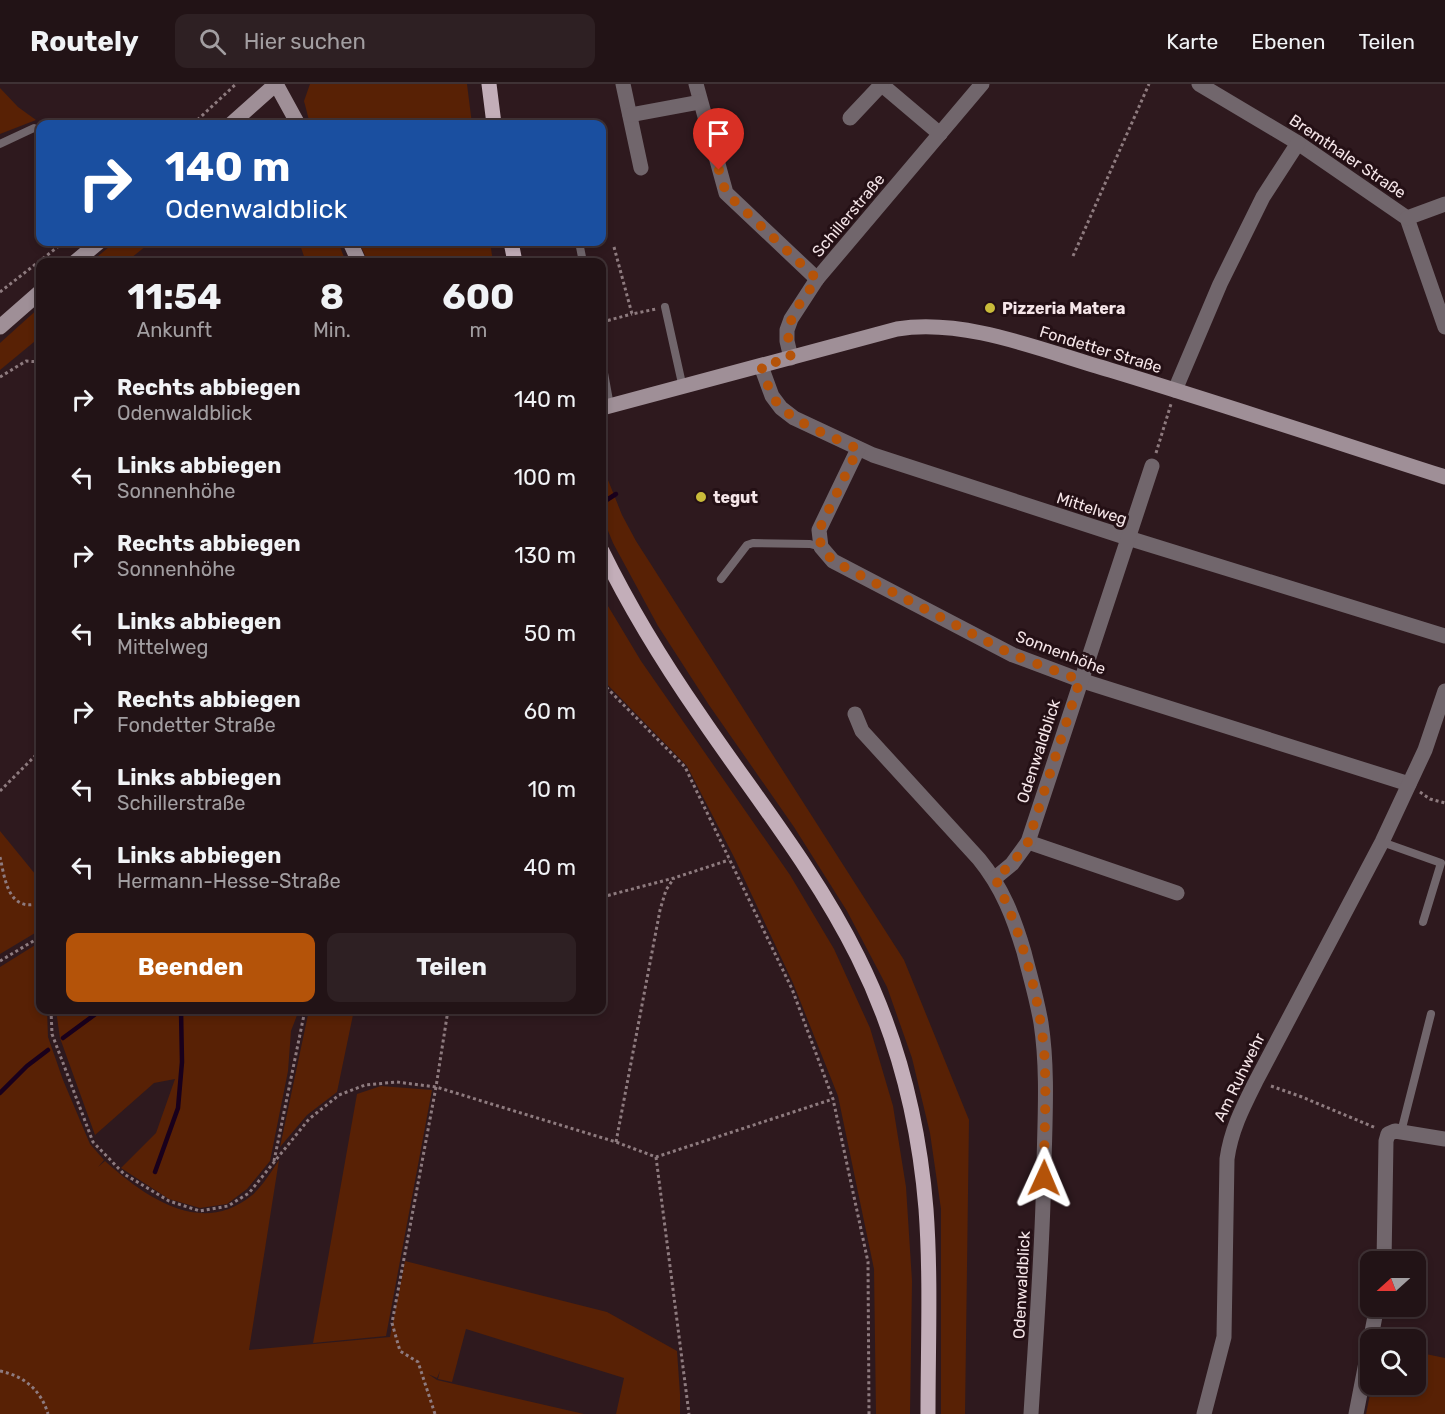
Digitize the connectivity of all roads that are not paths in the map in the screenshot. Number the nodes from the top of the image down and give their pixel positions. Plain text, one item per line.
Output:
1 (276, 84) edge
2 (489, 84) edge
3 (623, 84) edge
4 (696, 84) edge
5 (881, 84) edge
6 (982, 84) edge
7 (1199, 84) edge
8 (1221, 88) edge
9 (700, 102) junction
10 (630, 115) junction
11 (850, 118) dead end
12 (236, 120) edge
13 (296, 120) edge
14 (494, 120) edge
15 (36, 129) edge
16 (940, 134) junction
17 (1298, 143) junction
18 (0, 144) edge
19 (641, 168) dead end
20 (1445, 204) edge
21 (1407, 218) junction
22 (94, 246) edge
23 (80, 258) edge
24 (817, 279) junction
25 (36, 296) edge
26 (665, 307) road end
27 (0, 327) edge
28 (1445, 327) edge
29 (791, 358) junction
30 (761, 366) junction
31 (683, 388) junction
32 (1175, 390) junction
33 (606, 407) edge
34 (858, 449) junction
35 (1152, 466) road end
36 (1445, 477) edge
37 (1128, 538) junction
38 (821, 547) junction
39 (606, 559) edge
40 (721, 579) dead end
41 (1445, 636) edge
42 (1080, 680) junction
43 (1445, 690) edge
44 (855, 714) dead end
45 (1409, 784) junction
46 (1028, 842) junction
47 (1382, 842) junction
48 (995, 878) junction
49 (1177, 893) dead end
50 (1423, 922) dead end
51 (1431, 1014) dead end
52 (1395, 1133) junction
53 (1445, 1139) edge
54 (1384, 1251) edge
55 (1375, 1317) edge
56 (928, 1414) edge
57 (1031, 1414) edge
58 (1204, 1414) edge
59 (1356, 1414) edge

1 - 12 street
1 - 13 street
2 - 14 main road
3 - 10 street
4 - 9 street
5 - 11 street
5 - 16 street
6 - 16 street, Schillerstraße
7 - 8 street, Bremthaler Straße
8 - 17 street, Bremthaler Straße
9 - 10 street
9 - 24 street
10 - 19 street
15 - 18 lane
16 - 24 street, Schillerstraße
17 - 21 street, Bremthaler Straße
17 - 32 street
20 - 21 street
21 - 28 street, Bremthaler Straße
22 - 23 street
24 - 29 street, Schillerstraße
25 - 27 street
26 - 31 lane
29 - 30 street, Fondetter Straße
29 - 32 street, Fondetter Straße
30 - 31 street, Fondetter Straße
30 - 34 street, Mittelweg
31 - 33 street, Fondetter Straße
32 - 36 street, Fondetter Straße
34 - 37 street, Mittelweg
34 - 38 street
35 - 37 street, Odenwaldblick
37 - 41 street, Mittelweg
37 - 42 street, Odenwaldblick
38 - 40 lane
38 - 42 street, Sonnenhöhe
39 - 56 main road
42 - 45 street, Sonnenhöhe
42 - 46 street, Odenwaldblick
43 - 45 street, Am Ruhwehr
44 - 48 street, Odenwaldblick
45 - 47 street, Am Ruhwehr
46 - 48 street, Odenwaldblick
46 - 49 street
47 - 50 lane
47 - 58 street, Am Ruhwehr
48 - 57 street, Odenwaldblick
51 - 52 lane
52 - 53 street
52 - 54 street
55 - 59 street

